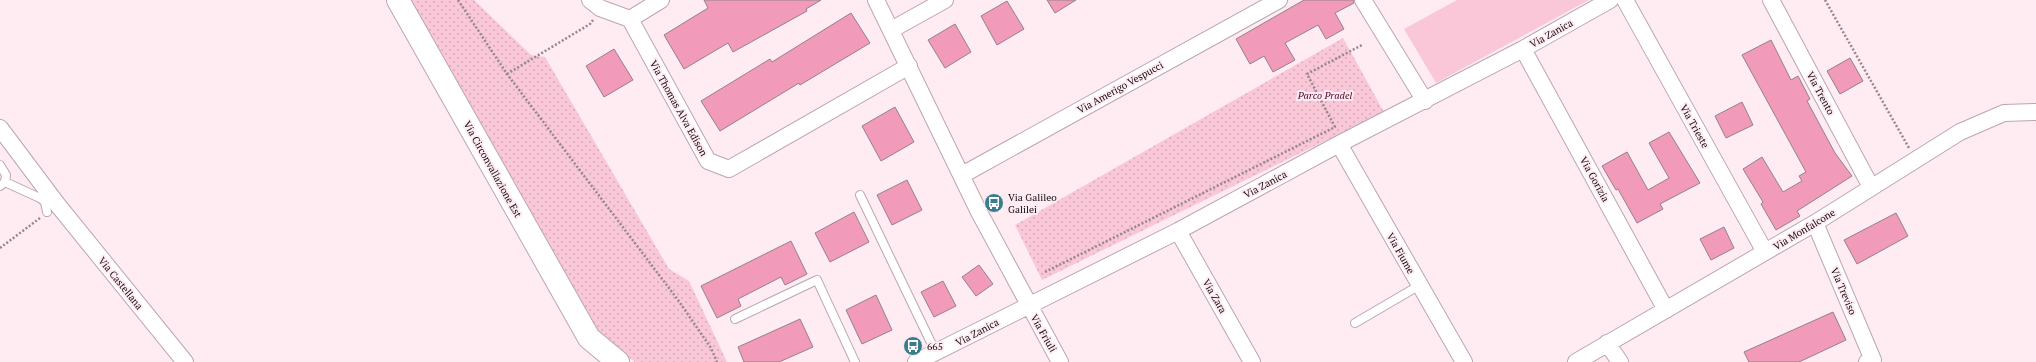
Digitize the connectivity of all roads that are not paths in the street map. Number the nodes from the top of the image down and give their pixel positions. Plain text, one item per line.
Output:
1 (398, 0) edge
2 (661, 0) edge
3 (876, 0) edge
4 (945, 0) edge
5 (1279, 0) edge
6 (1363, 0) edge
7 (1610, 0) edge
8 (1625, 0) edge
9 (1771, 0) edge
10 (595, 4) edge
11 (630, 19) junction
12 (891, 30) junction
13 (1523, 49) junction
14 (909, 66) junction
15 (1425, 101) junction
16 (2036, 112) edge
17 (0, 128) edge
18 (1339, 144) junction
19 (0, 165) edge
20 (962, 175) junction
21 (2, 184) edge
22 (1871, 187) junction
23 (860, 195) dead end
24 (47, 212) road end
25 (1815, 223) junction
26 (1178, 231) junction
27 (1765, 252) junction
28 (1420, 285) junction
29 (1028, 305) junction
30 (1666, 310) junction
31 (735, 320) dead end
32 (1355, 323) dead end
33 (589, 338) junction
34 (1608, 343) junction
35 (936, 353) junction
36 (1871, 361) edge
37 (185, 362) edge
38 (592, 362) edge
39 (618, 362) edge
40 (855, 362) edge
41 (916, 362) edge
42 (1060, 362) edge
43 (1252, 362) edge
44 (1464, 362) edge
45 (1576, 362) edge
46 (1620, 362) edge

1 - 33 main road, Via Circonvallazione Est
2 - 11 street
3 - 12 street
4 - 12 street
5 - 20 street, Via Amerigo Vespucci
6 - 15 street
7 - 13 street, Via Zanica
8 - 27 street, Via Trieste
9 - 22 street, Via Trento
10 - 11 street
11 - 14 street, Via Thomas Alva Edison
12 - 14 street
13 - 15 street, Via Zanica
13 - 30 street, Via Gorizia
14 - 20 street
15 - 18 street, Via Zanica
16 - 22 street, Via Monfalcone
17 - 37 street, Via Castellana
18 - 26 street, Via Zanica
18 - 28 street, Via Fiume
19 - 21 lane
20 - 29 street
21 - 24 lane
22 - 25 street, Via Monfalcone
23 - 35 lane
25 - 27 street, Via Monfalcone
25 - 36 street, Via Treviso
26 - 29 street, Via Zanica
26 - 43 street, Via Zara
27 - 30 street, Via Monfalcone
28 - 32 lane
28 - 44 street, Via Fiume
29 - 35 street, Via Zanica
29 - 42 street, Via Friuli
30 - 34 street, Via Monfalcone
31 - 40 lane
33 - 38 main road, Via Circonvallazione Est
33 - 39 main road, Via Circonvallazione Est
34 - 45 street, Via Monfalcone
34 - 46 street
35 - 41 street, Via Zanica

